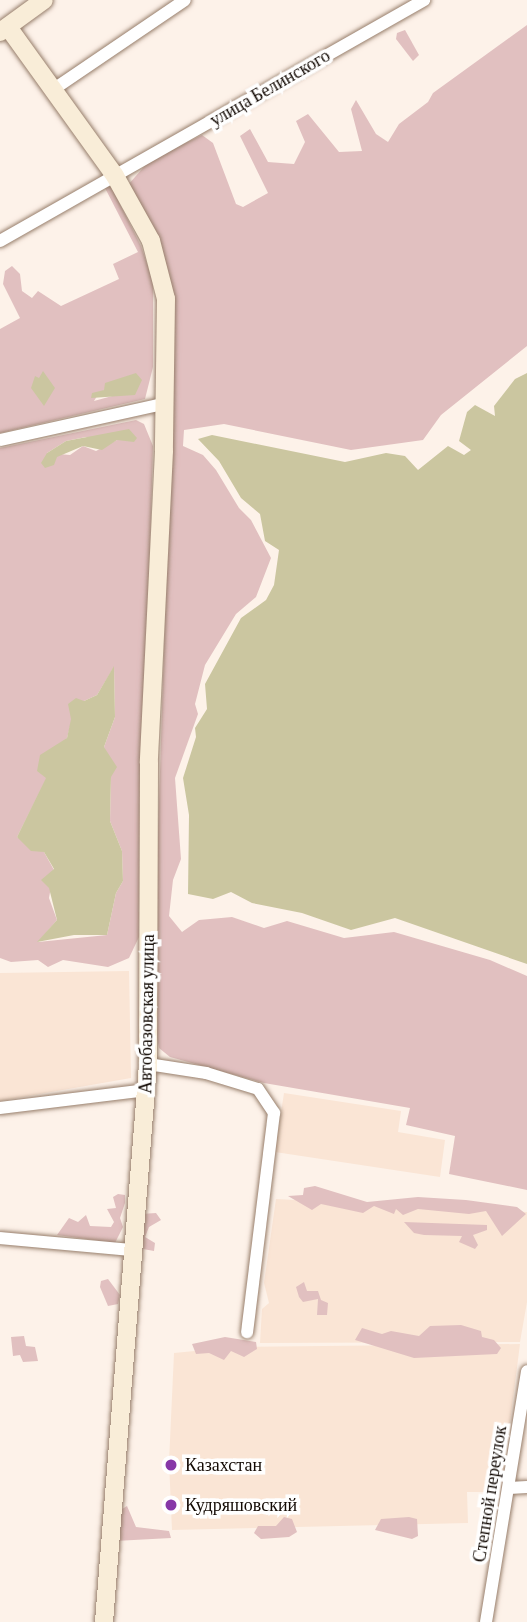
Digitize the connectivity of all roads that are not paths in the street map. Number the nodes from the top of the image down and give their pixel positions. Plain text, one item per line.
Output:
1 (44, 0) edge
2 (186, 0) edge
3 (425, 0) edge
4 (4, 29) edge
5 (54, 89) junction
6 (115, 176) junction
7 (0, 241) edge
8 (163, 404) junction
9 (0, 440) edge
10 (148, 1064) junction
11 (147, 1090) junction
12 (0, 1108) edge
13 (0, 1238) edge
14 (133, 1250) junction
15 (247, 1332) dead end
16 (527, 1371) edge
17 (527, 1487) edge
18 (509, 1488) junction
19 (104, 1622) edge
20 (486, 1622) edge

1 - 4 street
2 - 5 street
3 - 6 street, улица Белинского
4 - 5 street
5 - 6 street
6 - 7 street, улица Белинского
6 - 8 street
8 - 9 street
8 - 10 street, Автобазовская улица
10 - 11 street, Автобазовская улица
10 - 15 street
11 - 12 street
11 - 14 street, Автобазовская улица
13 - 14 street
14 - 19 street, Автобазовская улица
16 - 18 street, Степной переулок
17 - 18 street
18 - 20 street, Степной переулок

